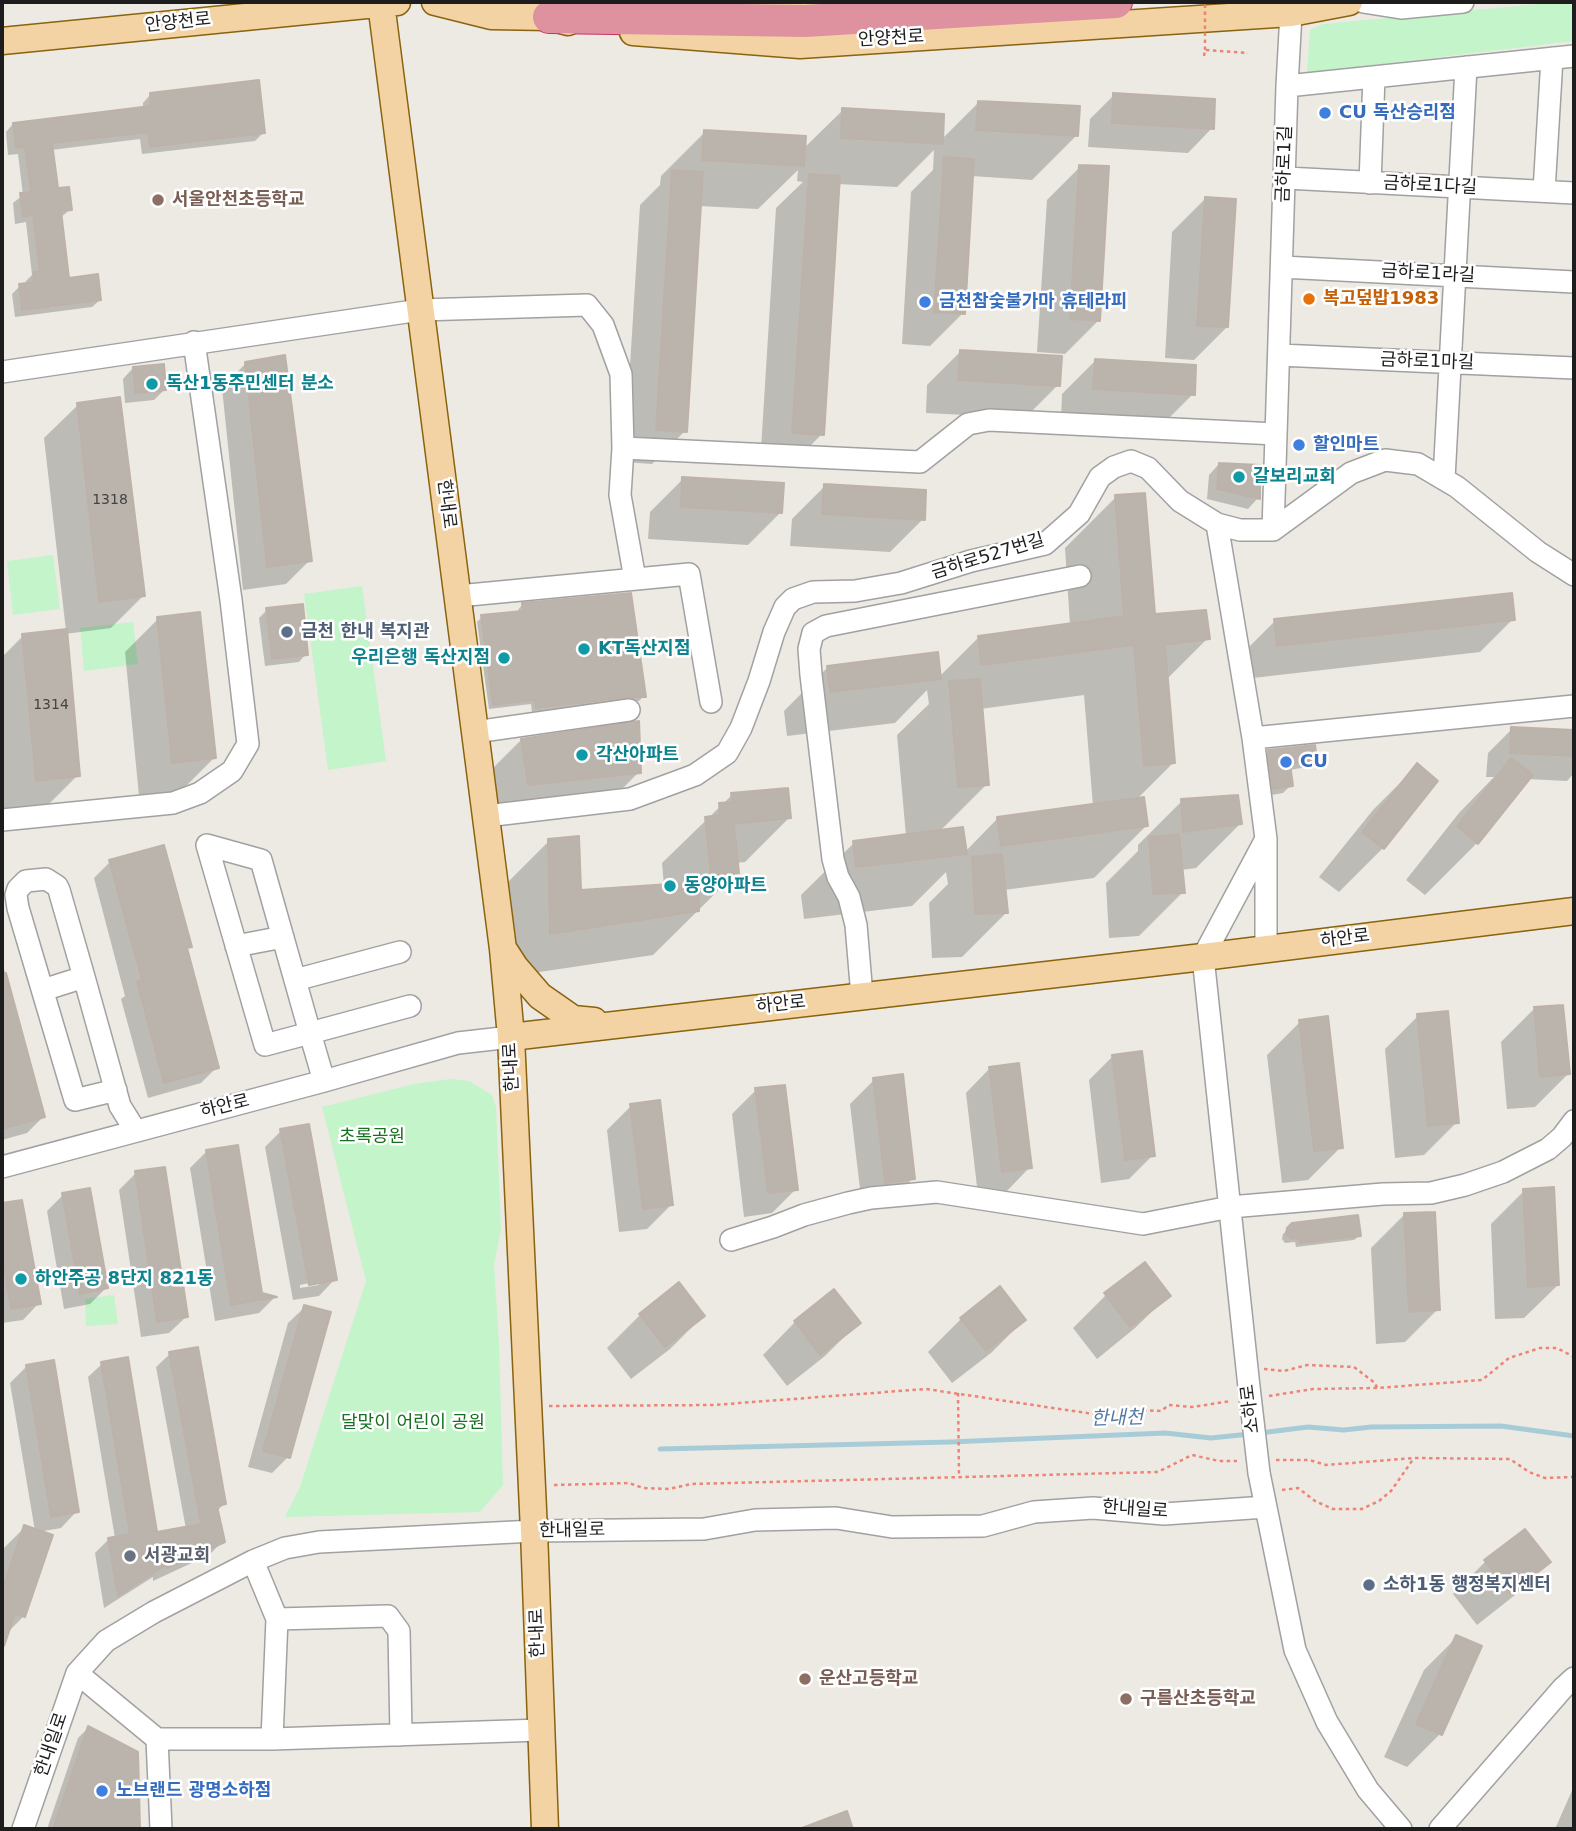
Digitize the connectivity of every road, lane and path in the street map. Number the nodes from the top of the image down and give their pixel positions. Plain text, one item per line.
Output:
1 (435, 2) edge
2 (752, 2) edge
3 (897, 2) edge
4 (1116, 2) edge
5 (1205, 2) edge
6 (1349, 2) edge
7 (1363, 2) edge
8 (1464, 2) edge
9 (389, 3) edge
10 (1292, 7) edge
11 (549, 17) junction
12 (2, 41) edge
13 (1205, 50) junction
14 (1248, 53) dead end
15 (1205, 56) dead end
16 (1574, 56) edge
17 (1552, 58) junction
18 (1466, 67) junction
19 (1374, 77) junction
20 (1287, 86) junction
21 (1286, 178) junction
22 (1370, 183) junction
23 (1460, 187) junction
24 (1544, 191) junction
25 (1574, 193) edge
26 (1282, 267) junction
27 (1455, 276) junction
28 (1574, 282) edge
29 (420, 310) junction
30 (194, 342) junction
31 (1279, 355) junction
32 (1451, 363) junction
33 (1574, 368) edge
34 (2, 372) edge
35 (1276, 433) junction
36 (623, 448) junction
37 (1444, 480) junction
38 (1217, 524) junction
39 (1273, 530) junction
40 (1574, 575) edge
41 (1080, 576) dead end
42 (635, 579) junction
43 (458, 596) junction
44 (711, 702) dead end
45 (1574, 706) edge
46 (629, 710) dead end
47 (475, 732) junction
48 (1253, 738) junction
49 (486, 816) junction
50 (2, 820) edge
51 (1266, 839) junction
52 (1574, 911) edge
53 (283, 937) junction
54 (236, 946) junction
55 (503, 949) junction
56 (1266, 949) junction
57 (400, 952) dead end
58 (1203, 957) junction
59 (83, 977) junction
60 (295, 980) junction
61 (43, 990) junction
62 (862, 996) junction
63 (410, 1006) dead end
64 (616, 1023) junction
65 (310, 1033) junction
66 (511, 1037) junction
67 (324, 1081) junction
68 (116, 1090) junction
69 (1574, 1121) edge
70 (135, 1130) junction
71 (2, 1167) edge
72 (1230, 1207) junction
73 (731, 1240) dead end
74 (1574, 1357) edge
75 (1251, 1384) junction
76 (1377, 1388) junction
77 (958, 1393) junction
78 (1232, 1401) dead end
79 (528, 1406) junction
80 (1414, 1458) junction
81 (960, 1476) junction
82 (1574, 1477) edge
83 (1261, 1479) junction
84 (532, 1485) junction
85 (534, 1531) junction
86 (253, 1561) junction
87 (277, 1619) junction
88 (77, 1673) junction
89 (1574, 1678) edge
90 (541, 1730) junction
91 (401, 1735) junction
92 (157, 1739) junction
93 (272, 1739) junction
94 (23, 1829) edge
95 (161, 1829) edge
96 (545, 1829) edge
97 (1401, 1829) edge
98 (1440, 1829) edge

1 - 11 main road, 안양천로
2 - 3 main road
4 - 11 highway
5 - 13 path, bridge
6 - 10 main road, 안양천로
7 - 8 street
9 - 12 main road, 안양천로
9 - 29 main road, 한내로
10 - 11 main road, 안양천로
10 - 20 street, 금하로1길
13 - 14 path
13 - 15 path, bridge
16 - 17 street
17 - 18 street
17 - 24 street
18 - 19 street
18 - 23 street
19 - 20 street
19 - 22 street
20 - 21 street, 금하로1길
21 - 22 street, 금하로1다길
21 - 26 street, 금하로1길
22 - 23 street, 금하로1다길
23 - 24 street, 금하로1다길
23 - 27 street
24 - 25 street, 금하로1다길
26 - 27 street, 금하로1라길
26 - 31 street, 금하로1길
27 - 28 street, 금하로1라길
27 - 32 street
29 - 30 street
29 - 36 street
29 - 43 main road, 한내로
30 - 34 street
30 - 50 street
31 - 32 street, 금하로1마길
31 - 35 street, 금하로1길
32 - 33 street, 금하로1마길
32 - 37 street
35 - 36 street
35 - 39 street, 금하로1길
36 - 42 street
37 - 39 street
37 - 40 street
38 - 39 street, 금하로527번길
38 - 48 street
38 - 49 street, 금하로527번길
41 - 62 street
42 - 43 street
42 - 44 street
43 - 47 main road, 한내로
45 - 48 street
46 - 47 street
47 - 49 main road, 한내로
48 - 51 street
49 - 55 main road, 한내로
51 - 56 street
51 - 58 street
52 - 56 main road, 하안로
53 - 54 street
53 - 54 street
53 - 60 street
54 - 65 street
55 - 64 main road
55 - 66 main road, 한내로
56 - 58 main road, 하안로
57 - 60 street
58 - 62 main road, 하안로
58 - 72 street, 소하로
59 - 61 street
59 - 61 street
59 - 68 street
60 - 65 street
61 - 68 street
62 - 64 main road, 하안로
63 - 65 street
64 - 66 main road, 하안로
65 - 67 street
66 - 67 street, 하안로
66 - 79 main road, 한내로
67 - 70 street, 하안로
68 - 70 street
69 - 72 street
70 - 71 street, 하안로
72 - 73 street
72 - 75 street, 소하로
74 - 76 path
75 - 76 path
75 - 76 path
75 - 83 street, 소하로, bridge
77 - 78 path
77 - 79 path
77 - 81 path
79 - 84 main road, 한내로
80 - 82 path
80 - 83 path
80 - 83 path
81 - 83 path
81 - 84 path
83 - 85 street, 한내일로
83 - 97 street, 소하로
84 - 85 main road, 한내로
85 - 86 street, 한내일로
85 - 90 main road, 한내로
86 - 87 street
86 - 88 street, 한내일로
87 - 91 street
87 - 93 street
88 - 92 street
88 - 94 street, 한내일로
89 - 98 street
90 - 91 street
90 - 96 main road, 한내로
91 - 93 street
92 - 93 street
92 - 95 street

